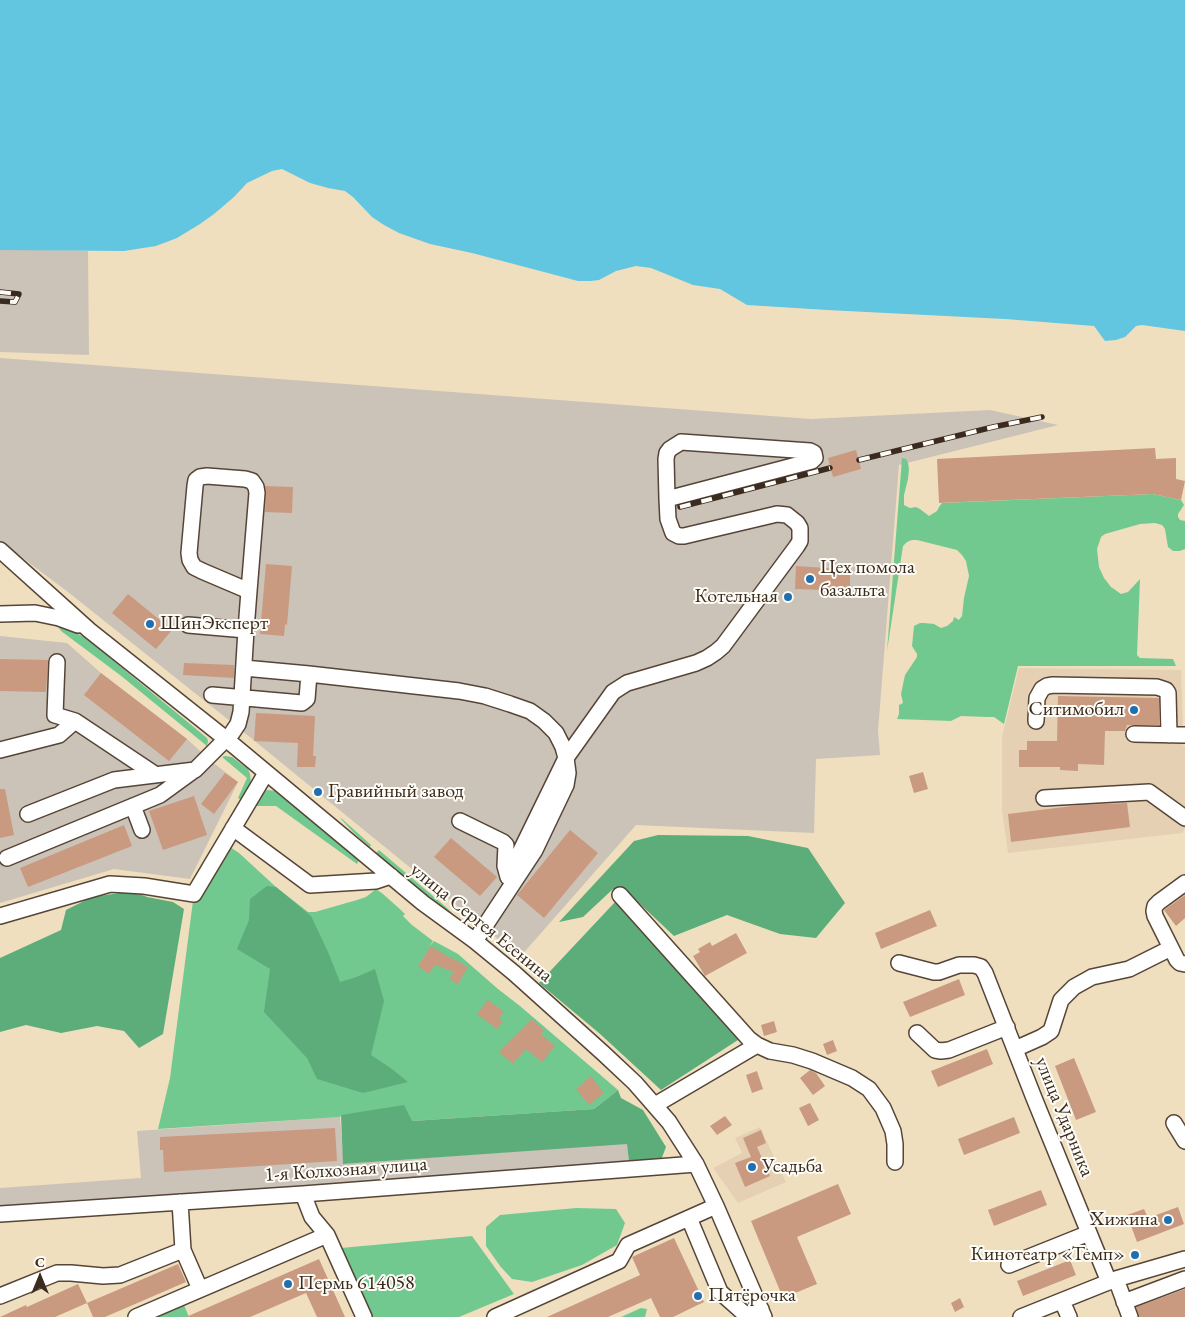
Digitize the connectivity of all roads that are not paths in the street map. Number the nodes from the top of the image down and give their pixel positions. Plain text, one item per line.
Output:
1 (668, 499) junction
2 (0, 550) edge
3 (249, 591) junction
4 (0, 614) edge
5 (188, 625) dead end
6 (89, 630) junction
7 (246, 630) junction
8 (58, 662) dead end
9 (244, 668) junction
10 (309, 674) junction
11 (212, 695) dead end
12 (242, 698) junction
13 (75, 721) junction
14 (1036, 721) dead end
15 (1134, 734) dead end
16 (1169, 735) junction
17 (1185, 735) edge
18 (226, 739) junction
19 (0, 750) edge
20 (566, 758) junction
21 (195, 770) junction
22 (266, 773) junction
23 (156, 775) junction
24 (1044, 798) dead end
25 (133, 806) junction
26 (28, 814) dead end
27 (1185, 818) edge
28 (460, 821) dead end
29 (233, 828) junction
30 (142, 830) dead end
31 (7, 858) dead end
32 (391, 876) junction
33 (510, 881) junction
34 (1185, 883) edge
35 (620, 895) dead end
36 (0, 916) edge
37 (475, 941) junction
38 (1171, 948) junction
39 (899, 963) dead end
40 (1185, 964) edge
41 (1007, 1027) junction
42 (918, 1033) dead end
43 (757, 1045) junction
44 (1015, 1049) junction
45 (655, 1105) junction
46 (1174, 1123) dead end
47 (1185, 1140) edge
48 (895, 1162) dead end
49 (696, 1164) junction
50 (303, 1194) junction
51 (180, 1202) junction
52 (716, 1206) junction
53 (0, 1214) edge
54 (689, 1218) junction
55 (1089, 1233) junction
56 (327, 1235) junction
57 (183, 1250) junction
58 (1185, 1259) edge
59 (1009, 1264) dead end
60 (1185, 1279) edge
61 (1112, 1280) junction
62 (200, 1289) junction
63 (0, 1296) edge
64 (1062, 1301) junction
65 (1124, 1302) junction
66 (763, 1313) edge
67 (136, 1317) edge
68 (364, 1317) edge
69 (495, 1317) edge
70 (1022, 1317) edge
71 (1069, 1317) edge
72 (1130, 1317) edge

1 - 1 street
1 - 20 street
2 - 6 street
3 - 3 street
3 - 7 street
4 - 6 street
5 - 7 street
6 - 18 street, улица Сергея Есенина
7 - 9 street
8 - 13 street
9 - 10 street
9 - 12 street
10 - 12 street
10 - 20 street
11 - 12 street
12 - 18 street
13 - 19 street
13 - 23 street
14 - 16 street
15 - 16 street
16 - 17 street
18 - 21 street
18 - 22 street, улица Сергея Есенина
20 - 33 street
21 - 23 street
21 - 25 street
22 - 29 street
22 - 32 street, улица Сергея Есенина
23 - 26 street
24 - 27 street
25 - 30 street
25 - 31 street
28 - 33 street
29 - 32 street
29 - 36 street
32 - 37 street, улица Сергея Есенина
33 - 37 street
34 - 38 street
35 - 43 street
37 - 45 street, улица Сергея Есенина
38 - 40 street
38 - 44 street
39 - 41 street, улица Ударника
41 - 42 street
41 - 44 street, улица Ударника
43 - 45 street
43 - 48 street
44 - 55 street, улица Ударника
45 - 49 street, улица Сергея Есенина
46 - 47 street
49 - 50 street, 1-я Колхозная улица
49 - 52 street, улица Сергея Есенина
50 - 51 street, 1-я Колхозная улица
50 - 56 street
51 - 53 street, 1-я Колхозная улица
51 - 57 street
52 - 54 street
52 - 66 street, улица Сергея Есенина
54 - 66 street
54 - 69 street
55 - 59 street
55 - 61 street, улица Ударника
56 - 62 street
56 - 68 street
57 - 62 street
57 - 63 street
58 - 61 street
60 - 65 street
61 - 64 street
61 - 65 street, улица Ударника
62 - 67 street
64 - 70 street
64 - 71 street
65 - 72 street, улица Ударника

